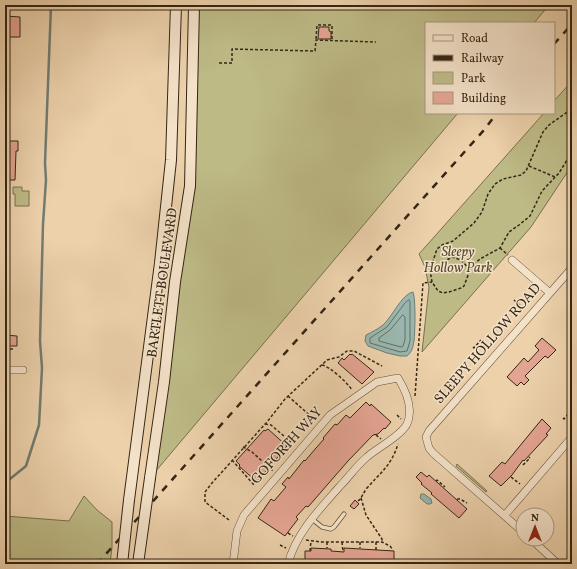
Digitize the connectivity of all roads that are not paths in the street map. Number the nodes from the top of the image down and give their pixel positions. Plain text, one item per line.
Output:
1 (176, 5) edge
2 (194, 5) edge
3 (512, 260) road end
4 (572, 268) edge
5 (550, 293) junction
6 (5, 370) edge
7 (22, 370) dead end
8 (572, 437) edge
9 (344, 514) dead end
10 (505, 515) junction
11 (312, 519) junction
12 (515, 524) edge
13 (539, 547) edge
14 (122, 564) edge
15 (138, 564) edge
16 (233, 564) edge
17 (288, 564) edge
18 (557, 564) edge

1 - 14 main road, BARTLETT BOULEVARD, bridge
2 - 15 main road, BARTLETT BOULEVARD, bridge
3 - 5 street
4 - 5 street, SLEEPY HOLLOW ROAD
5 - 10 street, SLEEPY HOLLOW ROAD
6 - 7 street
8 - 10 street
9 - 11 lane
10 - 12 street
11 - 16 street, GOFORTH WAY
11 - 17 street
13 - 18 street

